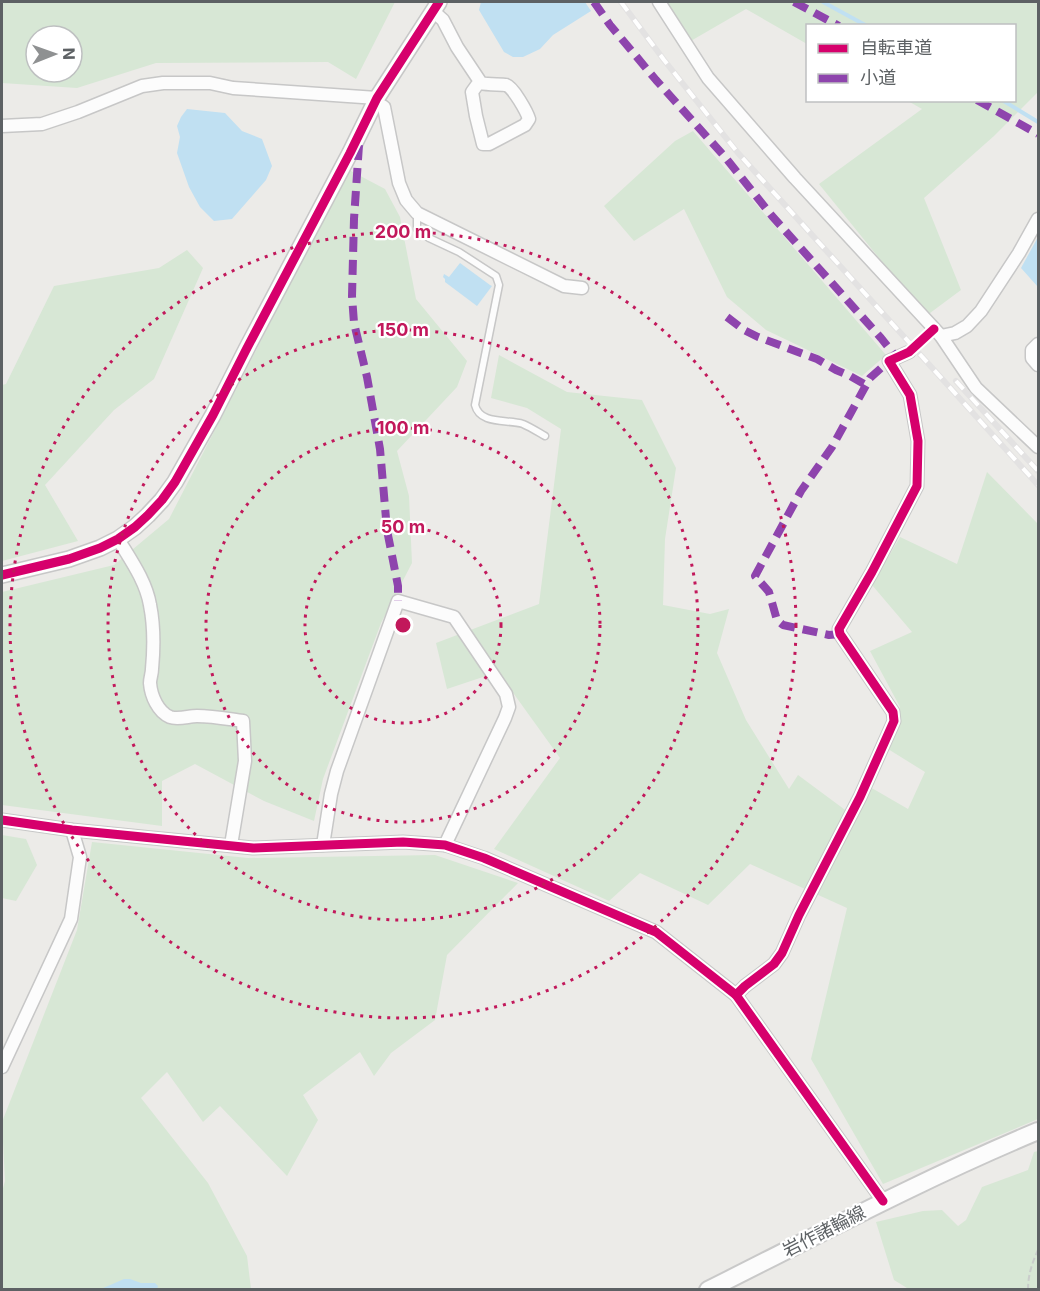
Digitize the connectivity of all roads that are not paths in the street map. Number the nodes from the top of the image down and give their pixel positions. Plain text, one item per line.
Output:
1 (660, 2) edge
2 (436, 6) edge
3 (481, 83) junction
4 (376, 100) junction
5 (2, 126) edge
6 (417, 213) junction
7 (1038, 219) edge
8 (582, 288) dead end
9 (940, 336) junction
10 (1038, 344) edge
11 (909, 352) tunnel mouth
12 (1038, 365) edge
13 (545, 436) dead end
14 (1038, 447) edge
15 (118, 539) junction
16 (2, 575) edge
17 (2, 820) edge
18 (72, 830) junction
19 (231, 845) junction
20 (322, 845) junction
21 (445, 845) junction
22 (736, 995) junction
23 (2, 1067) edge
24 (1038, 1131) edge
25 (883, 1201) junction
26 (708, 1290) edge

1 - 9 street
2 - 3 street
2 - 4 street
3 - 3 street
4 - 5 street
4 - 6 street
4 - 15 street
6 - 8 street
6 - 13 lane
7 - 9 street
9 - 14 street
10 - 12 street
11 - 22 street
15 - 16 street
15 - 19 street
17 - 18 street
18 - 19 street
18 - 23 street
19 - 20 street
20 - 21 street
20 - 21 street
21 - 22 street
22 - 25 street
24 - 25 main road, 岩作諸輪線
25 - 26 main road, 岩作諸輪線

